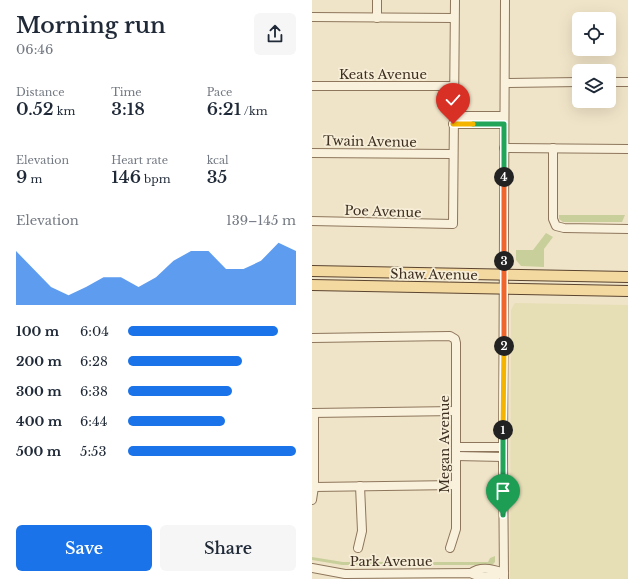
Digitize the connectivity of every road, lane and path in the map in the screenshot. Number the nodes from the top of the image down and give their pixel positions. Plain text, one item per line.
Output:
1 (377, 0) edge
2 (455, 0) edge
3 (505, 0) edge
4 (312, 17) edge
5 (377, 18) junction
6 (454, 18) junction
7 (572, 82) edge
8 (616, 82) edge
9 (628, 82) edge
10 (505, 83) junction
11 (312, 86) edge
12 (454, 86) junction
13 (453, 120) junction
14 (504, 120) junction
15 (504, 148) junction
16 (553, 148) junction
17 (628, 149) edge
18 (312, 152) edge
19 (452, 154) junction
20 (312, 221) edge
21 (628, 228) edge
22 (312, 271) edge
23 (504, 275) junction
24 (628, 277) edge
25 (312, 285) edge
26 (628, 286) edge
27 (504, 289) junction
28 (603, 291) junction
29 (628, 291) edge
30 (312, 338) edge
31 (456, 411) junction
32 (313, 413) edge
33 (503, 447) junction
34 (456, 452) junction
35 (503, 457) junction
36 (360, 486) junction
37 (456, 486) junction
38 (314, 487) junction
39 (312, 500) edge
40 (358, 548) dead end
41 (450, 548) dead end
42 (312, 568) edge
43 (504, 576) edge

1 - 5 street
2 - 6 street
3 - 10 street
4 - 5 street
5 - 6 street
6 - 12 street
7 - 10 street
8 - 9 street
10 - 14 street
11 - 12 street, Keats Avenue
12 - 13 street
13 - 14 street
13 - 19 street
14 - 15 street
15 - 16 street
15 - 23 street
16 - 17 street
16 - 21 street
18 - 19 street, Twain Avenue
19 - 20 street, Poe Avenue
22 - 23 main road, Shaw Avenue
23 - 24 main road, Shaw Avenue
23 - 27 street
25 - 27 main road, Shaw Avenue
26 - 28 main road
27 - 28 main road, Shaw Avenue
27 - 33 street
28 - 29 main road, Shaw Avenue
30 - 31 street, Megan Avenue
31 - 32 street
31 - 34 street, Megan Avenue
32 - 38 street
33 - 34 street
33 - 35 street
34 - 35 street
34 - 37 street, Megan Avenue
35 - 43 street
36 - 37 street
36 - 38 street
36 - 40 street
37 - 41 street, Megan Avenue
38 - 39 street
42 - 43 street, Park Avenue

